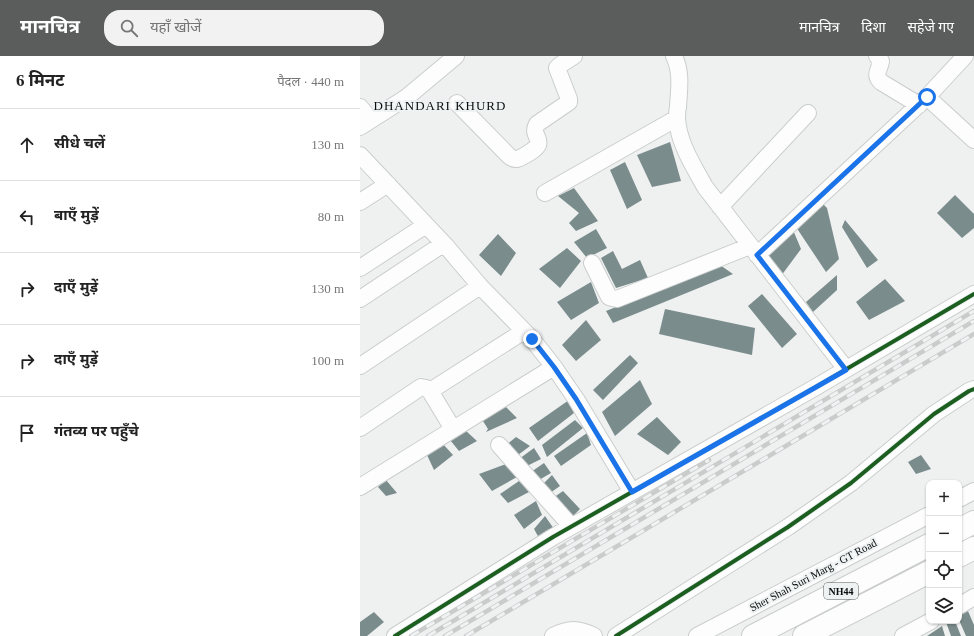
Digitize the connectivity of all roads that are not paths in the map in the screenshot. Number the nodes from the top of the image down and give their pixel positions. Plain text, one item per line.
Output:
1 (456, 56) edge
2 (574, 56) edge
3 (674, 56) edge
4 (877, 56) edge
5 (965, 56) edge
6 (923, 101) junction
7 (457, 103) dead end
8 (360, 107) edge
9 (808, 113) dead end
10 (677, 118) junction
11 (366, 123) edge
12 (974, 140) edge
13 (360, 155) edge
14 (388, 184) junction
15 (545, 193) dead end
16 (360, 202) edge
17 (720, 207) junction
18 (426, 225) junction
19 (443, 244) junction
20 (754, 250) junction
21 (592, 263) dead end
22 (360, 268) edge
23 (480, 286) junction
24 (974, 294) edge
25 (360, 299) edge
26 (524, 331) junction
27 (360, 366) edge
28 (554, 367) junction
29 (846, 370) junction
30 (974, 388) edge
31 (430, 391) junction
32 (360, 428) edge
33 (454, 429) junction
34 (499, 446) dead end
35 (360, 487) edge
36 (974, 491) edge
37 (632, 492) junction
38 (962, 497) edge
39 (927, 516) edge
40 (974, 522) edge
41 (571, 526) junction
42 (962, 528) edge
43 (926, 547) edge
44 (974, 548) edge
45 (962, 554) edge
46 (926, 574) edge
47 (974, 598) edge
48 (962, 604) edge
49 (926, 623) edge
50 (395, 636) edge
51 (553, 636) edge
52 (594, 636) edge
53 (616, 636) edge
54 (697, 636) edge
55 (753, 636) edge
56 (804, 636) edge
57 (903, 636) edge

1 - 11 street
2 - 7 street
3 - 10 street
4 - 6 street
5 - 6 street
6 - 12 street
6 - 20 street
8 - 11 street
9 - 17 street
10 - 15 street
10 - 17 street
13 - 14 street
14 - 16 street
14 - 18 street
17 - 20 street
18 - 19 street
18 - 22 street
19 - 23 street
19 - 25 street
20 - 21 street
20 - 29 street
23 - 26 street
23 - 27 street
24 - 29 street
26 - 28 street
26 - 31 street
28 - 33 street
28 - 37 street
29 - 37 street
30 - 53 street
31 - 32 street
31 - 33 street
33 - 35 street
34 - 41 street
36 - 38 street
37 - 41 street
39 - 54 street, Sher Shah Suri Marg - GT Road
40 - 42 highway
41 - 50 street
43 - 55 highway, NH44
44 - 45 highway
46 - 56 highway, NH44
47 - 48 street
49 - 57 street
51 - 52 street

